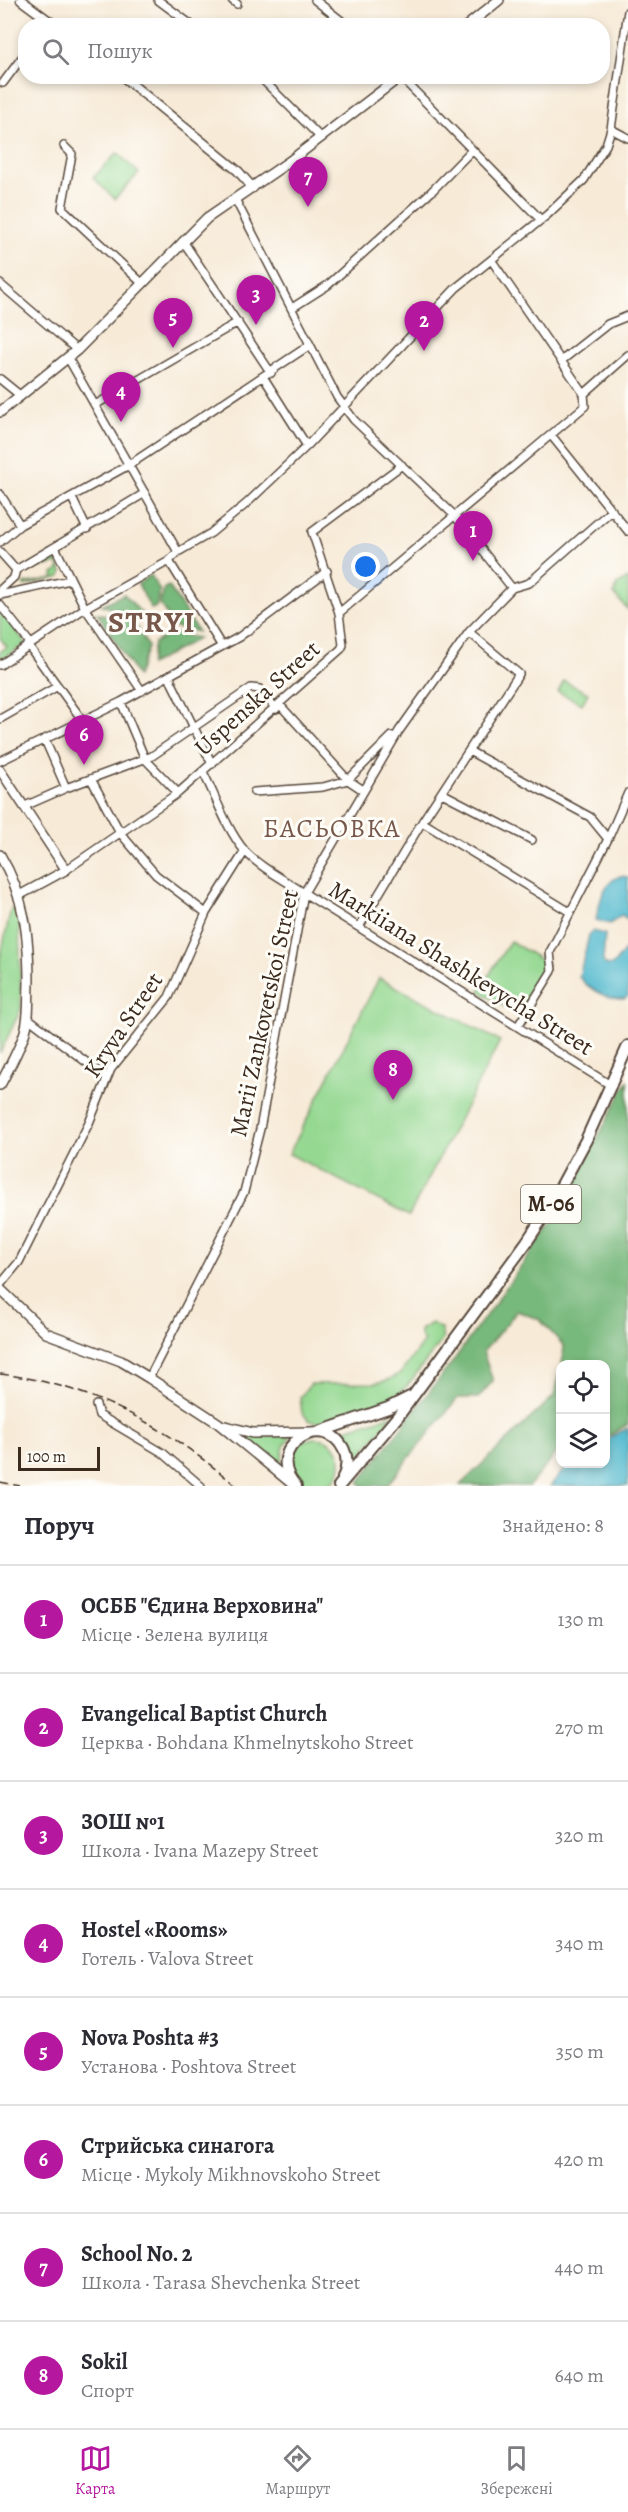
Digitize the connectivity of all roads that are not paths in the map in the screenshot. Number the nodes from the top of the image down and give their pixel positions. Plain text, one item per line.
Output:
1 (21, 0) edge
2 (158, 0) edge
3 (315, 0) edge
4 (500, 0) edge
5 (628, 11) edge
6 (43, 18) edge
7 (182, 18) edge
8 (338, 18) edge
9 (477, 18) edge
10 (18, 62) edge
11 (625, 67) edge
12 (3, 82) dead end
13 (132, 84) edge
14 (267, 84) edge
15 (391, 84) edge
16 (407, 84) edge
17 (611, 129) junction
18 (321, 138) junction
19 (628, 138) edge
20 (64, 146) dead end
21 (472, 150) junction
22 (253, 188) junction
23 (235, 199) junction
24 (541, 220) junction
25 (183, 241) junction
26 (492, 261) junction
27 (0, 284) edge
28 (142, 284) junction
29 (292, 308) junction
30 (628, 316) edge
31 (238, 322) junction
32 (310, 345) junction
33 (77, 350) junction
34 (628, 356) edge
35 (68, 358) junction
36 (561, 361) junction
37 (268, 375) junction
38 (0, 379) edge
39 (584, 394) junction
40 (21, 396) junction
41 (95, 405) junction
42 (344, 406) junction
43 (0, 412) edge
44 (551, 435) junction
45 (308, 446) junction
46 (129, 465) junction
47 (402, 465) junction
48 (145, 493) junction
49 (0, 494) edge
50 (72, 498) junction
51 (612, 510) junction
52 (455, 516) junction
53 (20, 525) junction
54 (87, 529) junction
55 (628, 531) edge
56 (0, 542) edge
57 (55, 548) junction
58 (0, 552) edge
59 (178, 552) junction
60 (169, 561) junction
61 (16, 570) junction
62 (327, 571) junction
63 (70, 580) junction
64 (512, 588) junction
65 (0, 590) edge
66 (0, 595) edge
67 (0, 605) edge
68 (86, 608) junction
69 (339, 613) junction
70 (470, 632) junction
71 (29, 644) junction
72 (221, 645) junction
73 (0, 665) edge
74 (169, 677) junction
75 (58, 686) junction
76 (142, 691) junction
77 (121, 702) junction
78 (278, 707) junction
79 (0, 719) edge
80 (83, 721) junction
81 (402, 726) junction
82 (196, 728) junction
83 (45, 740) junction
84 (469, 751) junction
85 (145, 759) junction
86 (0, 761) edge
87 (212, 764) junction
88 (0, 770) edge
89 (203, 772) junction
90 (91, 779) junction
91 (348, 780) junction
92 (66, 788) junction
93 (363, 790) junction
94 (254, 792) dead end
95 (178, 793) junction
96 (442, 793) junction
97 (628, 793) edge
98 (25, 807) junction
99 (422, 822) junction
100 (121, 834) junction
101 (532, 840) dead end
102 (608, 840) junction
103 (245, 851) junction
104 (0, 855) edge
105 (66, 870) junction
106 (304, 893) junction
107 (20, 895) junction
108 (570, 912) junction
109 (206, 913) junction
110 (359, 927) junction
111 (28, 1018) junction
112 (518, 1026) junction
113 (628, 1046) edge
114 (106, 1077) junction
115 (0, 1085) edge
116 (612, 1086) junction
117 (0, 1287) edge
118 (148, 1378) junction
119 (413, 1396) junction
120 (96, 1405) dead end
121 (218, 1423) junction
122 (319, 1432) junction
123 (339, 1485) edge
124 (201, 1486) edge
125 (296, 1486) edge

1 - 6 street
2 - 7 street
3 - 8 street
4 - 9 main road
5 - 11 street
10 - 12 street
11 - 17 street
13 - 22 street
14 - 18 street
15 - 18 main road
16 - 21 street
17 - 19 street
17 - 24 street
18 - 22 main road
20 - 28 street
21 - 24 street
21 - 29 street
22 - 23 main road
23 - 25 main road
23 - 29 street
24 - 26 street
25 - 28 main road
25 - 31 street
26 - 36 street
26 - 42 street
27 - 33 street
28 - 33 main road
29 - 32 street
30 - 36 street
31 - 37 street
31 - 41 street
32 - 37 street
32 - 42 street
33 - 35 main road
34 - 39 street
35 - 40 main road
35 - 41 street
36 - 39 street
37 - 45 street
37 - 46 street
38 - 40 street
39 - 44 street
40 - 43 main road
41 - 46 street
42 - 45 street
42 - 47 street
44 - 51 street
44 - 52 street
45 - 59 street
46 - 48 street
46 - 50 street
47 - 52 street
47 - 62 street
48 - 54 street
48 - 59 street
49 - 53 street
50 - 53 street
50 - 54 street
51 - 55 street
51 - 64 street, Marii Zankovetskoi Street
52 - 64 street
52 - 69 street
53 - 56 street
54 - 57 street
57 - 61 street
57 - 63 street
58 - 61 street
59 - 60 street
60 - 68 street
60 - 72 street
61 - 65 street
62 - 69 street
62 - 72 street
63 - 66 street
63 - 68 street
64 - 70 street, Marii Zankovetskoi Street
67 - 71 street
68 - 71 street
68 - 76 street
69 - 78 street, Uspenska Street
70 - 81 street, Marii Zankovetskoi Street
70 - 84 street
71 - 73 street
71 - 75 street
72 - 74 street
74 - 76 street
74 - 82 street
75 - 79 street
75 - 80 street
76 - 77 street
77 - 80 street
77 - 85 street
78 - 82 street
78 - 87 street, Uspenska Street
78 - 91 street
80 - 83 street
81 - 91 street
81 - 93 street, Marii Zankovetskoi Street
82 - 85 street
82 - 87 street
83 - 86 street
83 - 92 street
84 - 96 street
84 - 102 street
85 - 90 street
85 - 95 street
87 - 89 street, Uspenska Street
88 - 98 street
89 - 95 street, Uspenska Street
89 - 103 street, Markiiana Shashkevycha Street
90 - 92 street
90 - 100 street
91 - 93 street
91 - 94 street
92 - 98 street
93 - 106 street, Marii Zankovetskoi Street
95 - 100 street, Uspenska Street
96 - 99 street
96 - 101 street
97 - 102 street
98 - 105 street
99 - 108 street
99 - 110 street
100 - 105 street, Uspenska Street
100 - 109 street
102 - 108 street
103 - 106 street, Markiiana Shashkevycha Street
103 - 109 street, Kryva Street
104 - 107 main road
105 - 107 street, Uspenska Street
106 - 110 street, Markiiana Shashkevycha Street
106 - 118 street, Marii Zankovetskoi Street
107 - 111 main road
108 - 112 street
109 - 114 street, Kryva Street
110 - 112 street, Markiiana Shashkevycha Street
111 - 114 street
111 - 115 main road
112 - 116 street, Markiiana Shashkevycha Street
113 - 116 highway, М-06
114 - 117 street, Kryva Street
116 - 119 highway, М-06
117 - 118 main road
118 - 121 main road
119 - 122 highway, М-06
119 - 123 highway, М-06
120 - 124 street
121 - 122 main road
121 - 125 main road
122 - 123 highway
122 - 125 highway, М-06

